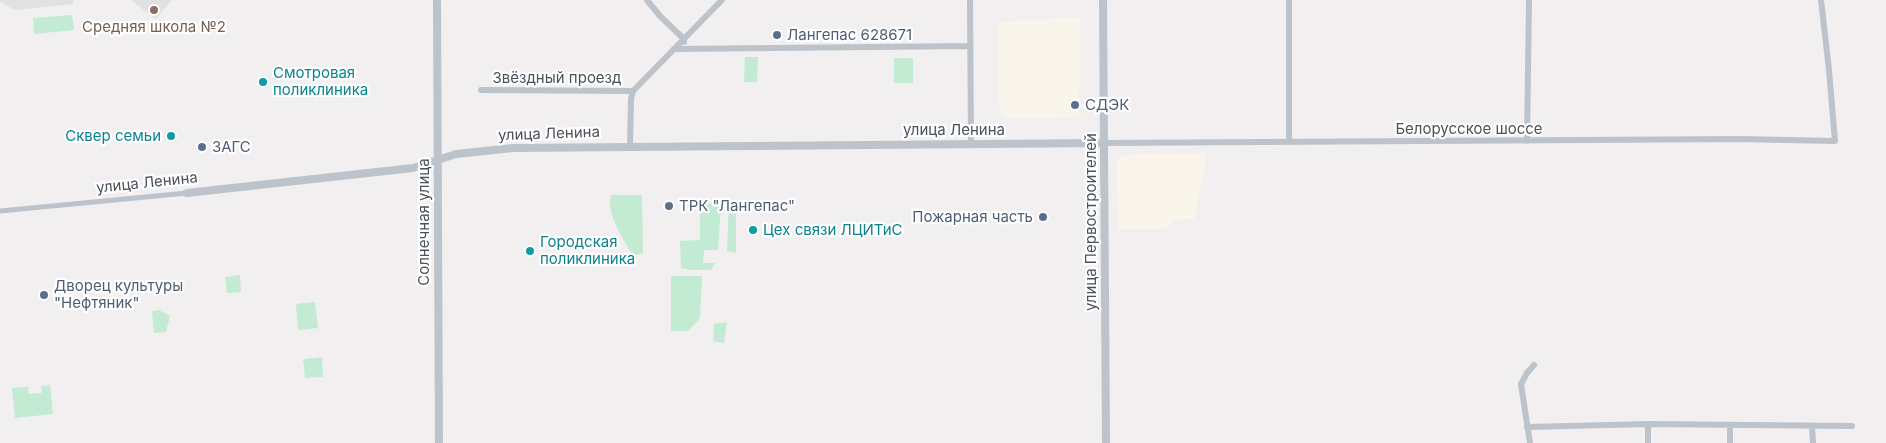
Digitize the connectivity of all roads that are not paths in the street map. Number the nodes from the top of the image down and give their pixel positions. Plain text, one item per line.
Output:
1 (437, 0) edge
2 (648, 0) edge
3 (722, 0) edge
4 (970, 0) edge
5 (1103, 0) edge
6 (1289, 0) edge
7 (1529, 0) edge
8 (1821, 0) edge
9 (684, 39) junction
10 (970, 46) junction
11 (674, 49) junction
12 (685, 49) junction
13 (481, 90) dead end
14 (634, 91) junction
15 (1527, 141) junction
16 (1288, 142) junction
17 (1104, 143) junction
18 (971, 144) junction
19 (630, 146) junction
20 (437, 160) junction
21 (187, 193) joint
22 (0, 211) edge
23 (1534, 365) dead end
24 (1648, 424) junction
25 (1730, 426) junction
26 (1812, 426) junction
27 (1852, 426) dead end
28 (1527, 427) junction
29 (439, 443) edge
30 (1106, 443) edge
31 (1530, 443) edge
32 (1648, 443) edge
33 (1730, 443) edge
34 (1813, 443) edge

1 - 20 street, Солнечная улица
2 - 9 street
3 - 9 street, Звёздный проезд
4 - 10 street
5 - 17 street, улица Первостроителей
6 - 16 street
7 - 15 street
8 - 15 street, Белорусское шоссе
9 - 11 street, Звёздный проезд
9 - 12 street
10 - 12 street
10 - 18 street
11 - 12 street
11 - 14 street, Звёздный проезд
13 - 14 street, Звёздный проезд
14 - 19 street, Звёздный проезд
15 - 16 street, Белорусское шоссе
16 - 17 street, Белорусское шоссе
17 - 18 street, улица Ленина
17 - 30 street, улица Первостроителей
18 - 19 street, улица Ленина
19 - 20 street, улица Ленина
20 - 21 street, улица Ленина
20 - 29 street, Солнечная улица
21 - 22 street, улица Ленина
23 - 28 street
24 - 25 street
24 - 28 street
24 - 32 street
25 - 26 street
25 - 33 street
26 - 27 street
26 - 34 street
28 - 31 street

